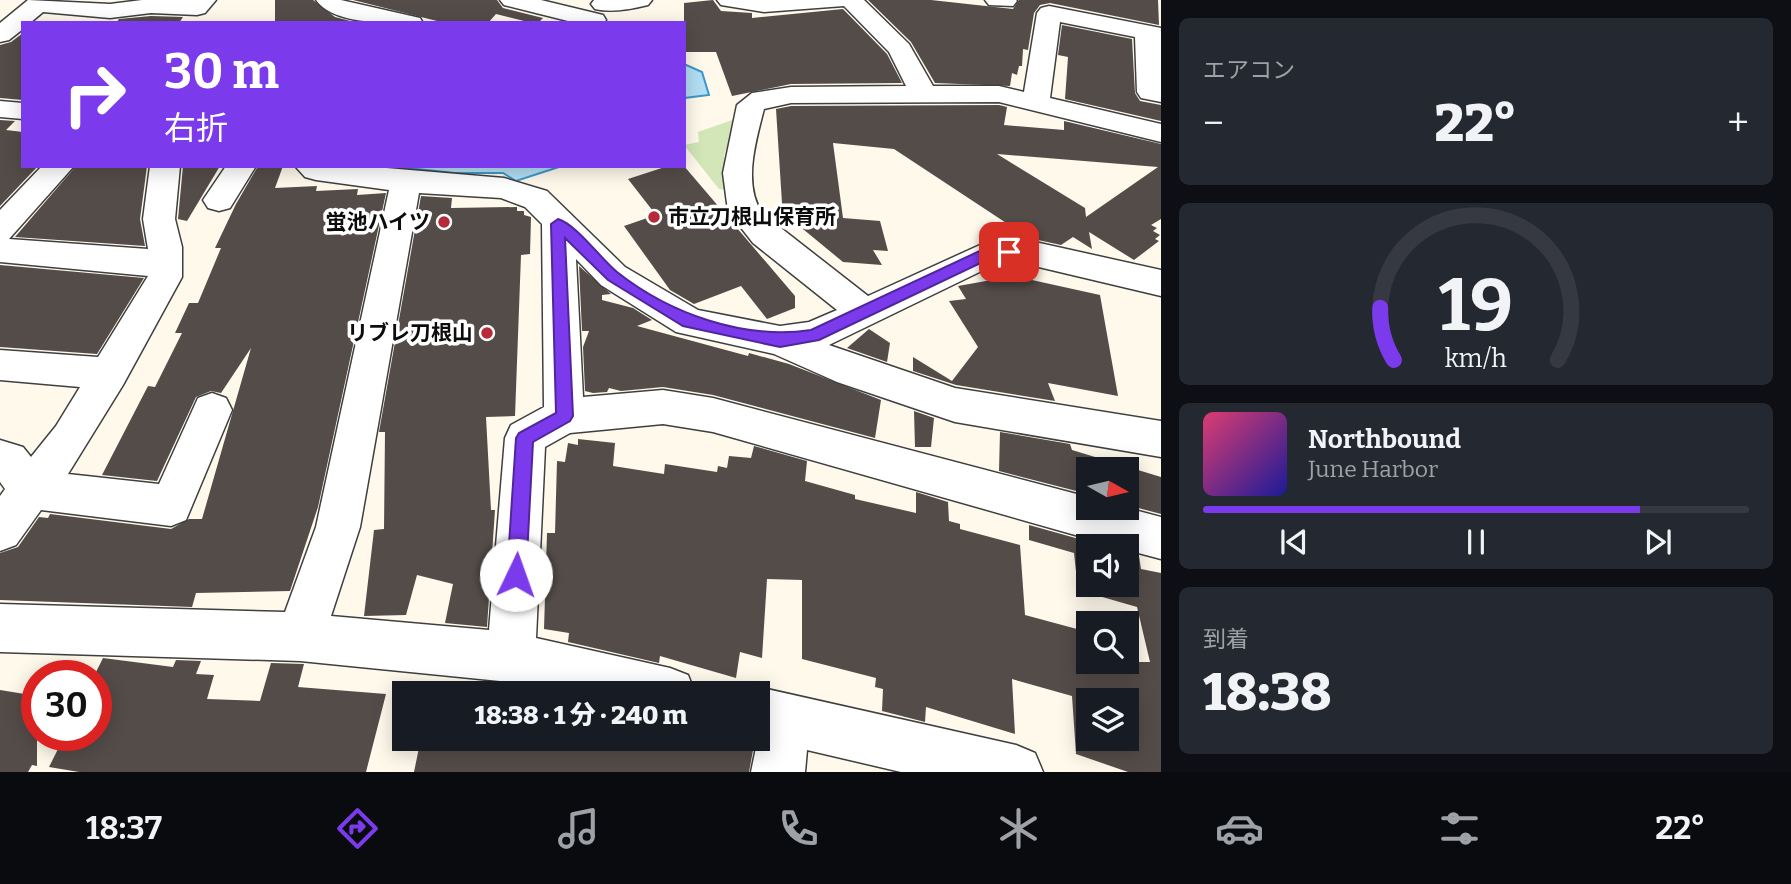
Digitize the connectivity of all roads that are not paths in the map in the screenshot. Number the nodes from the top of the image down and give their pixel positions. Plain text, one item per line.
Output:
1 (204, 0) edge
2 (512, 0) edge
3 (640, 0) edge
4 (729, 0) edge
5 (840, 0) edge
6 (851, 0) edge
7 (40, 2) edge
8 (334, 9) edge
9 (593, 12) edge
10 (398, 21) edge
11 (13, 27) edge
12 (1154, 34) edge
13 (922, 93) junction
14 (1161, 94) edge
15 (1036, 103) junction
16 (0, 109) edge
17 (21, 111) edge
18 (1161, 133) edge
19 (57, 168) edge
20 (165, 168) edge
21 (240, 168) edge
22 (321, 168) edge
23 (407, 183) junction
24 (219, 200) dead end
25 (558, 224) junction
26 (0, 230) edge
27 (0, 250) edge
28 (163, 263) junction
29 (1161, 283) edge
30 (864, 313) junction
31 (780, 341) junction
32 (0, 365) edge
33 (110, 374) junction
34 (212, 410) dead end
35 (564, 416) junction
36 (1161, 439) edge
37 (0, 458) edge
38 (31, 489) junction
39 (0, 530) edge
40 (1161, 538) edge
41 (0, 628) edge
42 (300, 637) junction
43 (511, 657) junction
44 (617, 681) edge
45 (771, 716) edge
46 (778, 772) edge
47 (1016, 772) edge

1 - 7 street
2 - 9 street
3 - 9 street
4 - 5 street
6 - 13 street
7 - 11 street
8 - 10 street
12 - 14 street
12 - 15 street
13 - 15 street
13 - 30 street
15 - 18 street
16 - 17 street
19 - 26 street
20 - 28 street
21 - 24 street
22 - 23 street
23 - 25 street
23 - 42 street
25 - 31 street
25 - 35 street
27 - 28 street
28 - 33 street
29 - 30 street
30 - 31 street
31 - 36 street
32 - 33 street
33 - 38 street
34 - 38 street
35 - 40 street
35 - 43 street
37 - 38 street
38 - 39 street
41 - 42 street
42 - 43 street
43 - 44 street
45 - 46 street
45 - 47 street

